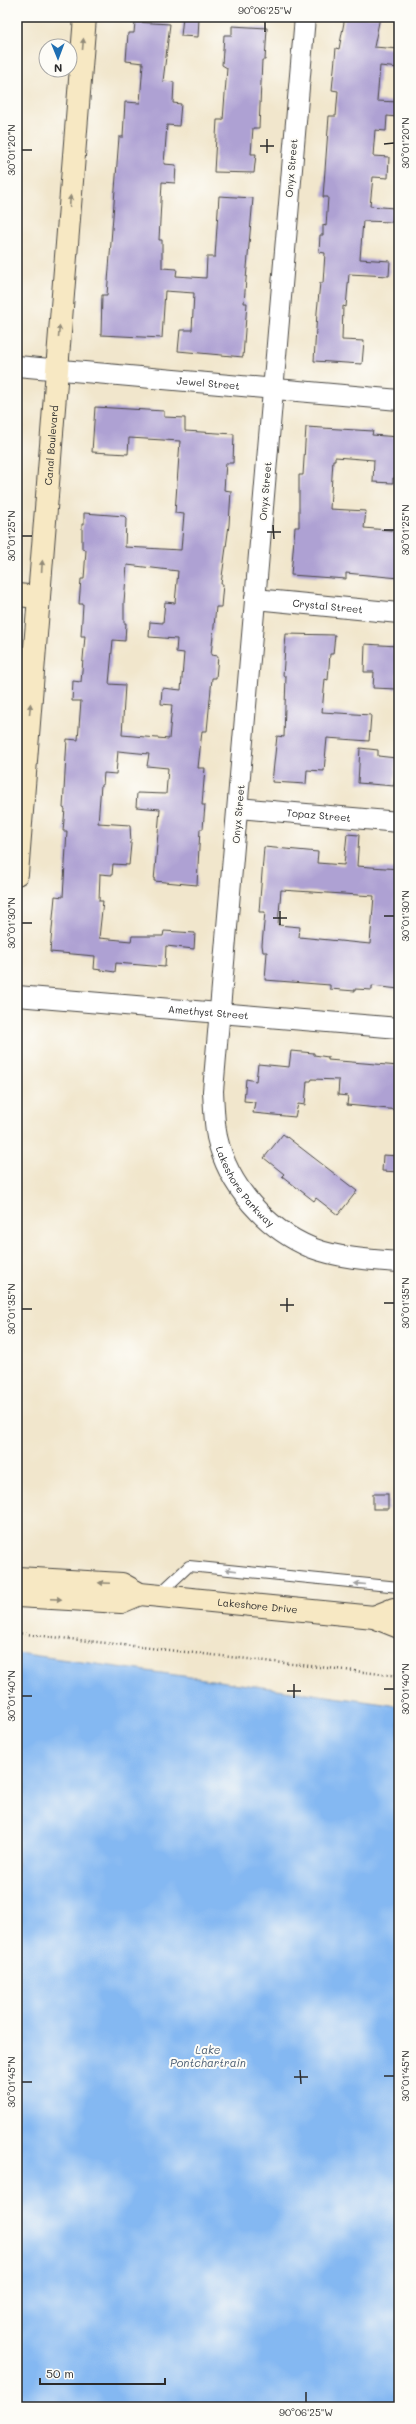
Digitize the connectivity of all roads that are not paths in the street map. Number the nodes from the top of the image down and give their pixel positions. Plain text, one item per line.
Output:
1 (85, 17) edge
2 (305, 17) edge
3 (17, 366) edge
4 (56, 370) junction
5 (274, 389) junction
6 (399, 400) edge
7 (17, 595) edge
8 (39, 597) junction
9 (255, 599) junction
10 (399, 613) edge
11 (238, 808) junction
12 (399, 822) edge
13 (17, 874) edge
14 (17, 996) edge
15 (220, 1013) junction
16 (399, 1028) edge
17 (399, 1262) edge
18 (17, 1578) edge
19 (399, 1587) edge
20 (149, 1594) junction
21 (17, 1596) edge
22 (399, 1609) edge
23 (374, 1617) junction
24 (399, 1627) edge

4 -> 1 street, Canal Boulevard
2 - 5 street, Onyx Street
3 - 4 street, Jewel Street
4 - 5 street, Jewel Street
8 -> 4 street, Canal Boulevard
5 - 6 street, Jewel Street
5 - 9 street, Onyx Street
7 - 8 street
13 -> 8 street, Canal Boulevard
9 - 10 street, Crystal Street
9 - 11 street, Onyx Street
11 - 12 street, Topaz Street
11 - 15 street, Onyx Street
14 - 15 street, Amethyst Street
15 - 16 street, Amethyst Street
15 - 17 street, Lakeshore Parkway
20 -> 18 street, Lakeshore Drive
19 -> 20 lane
21 -> 20 street, Lakeshore Drive
20 - 23 street, Lakeshore Drive
22 - 23 street, Lakeshore Drive
23 - 24 street, Lakeshore Drive

